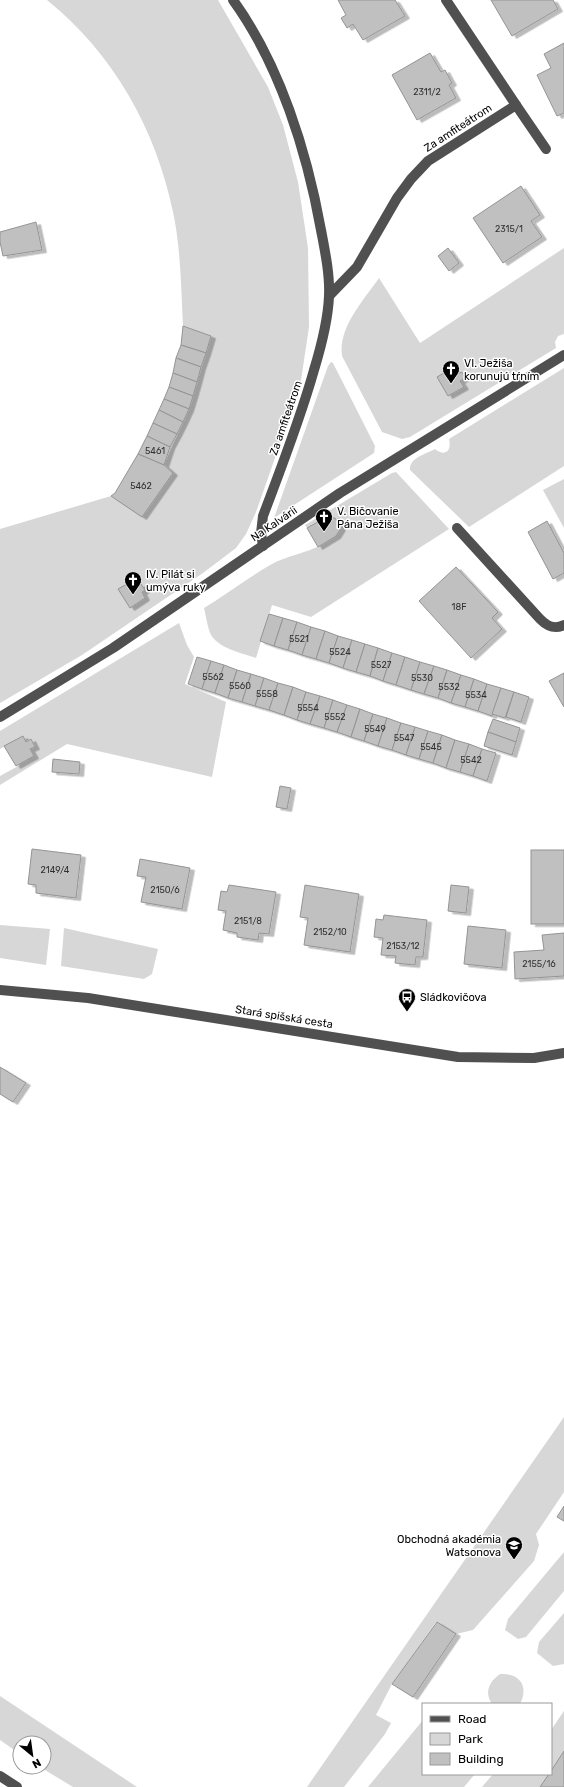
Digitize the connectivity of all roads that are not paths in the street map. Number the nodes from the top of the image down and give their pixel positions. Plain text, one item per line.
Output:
1 (233, 0) edge
2 (446, 0) edge
3 (516, 105) junction
4 (546, 149) dead end
5 (329, 296) junction
6 (564, 355) edge
7 (457, 528) dead end
8 (263, 546) junction
9 (564, 625) edge
10 (0, 717) edge
11 (0, 990) edge
12 (564, 1053) edge
13 (0, 1776) edge
14 (17, 1787) edge

1 - 5 street, Za amfiteátrom
2 - 3 street
3 - 4 street
3 - 5 street, Za amfiteátrom
5 - 8 street, Za amfiteátrom
6 - 8 street, Na Kalvárii
7 - 9 street
8 - 10 street, Na Kalvárii
11 - 12 street, Stará spišská cesta
13 - 14 street

